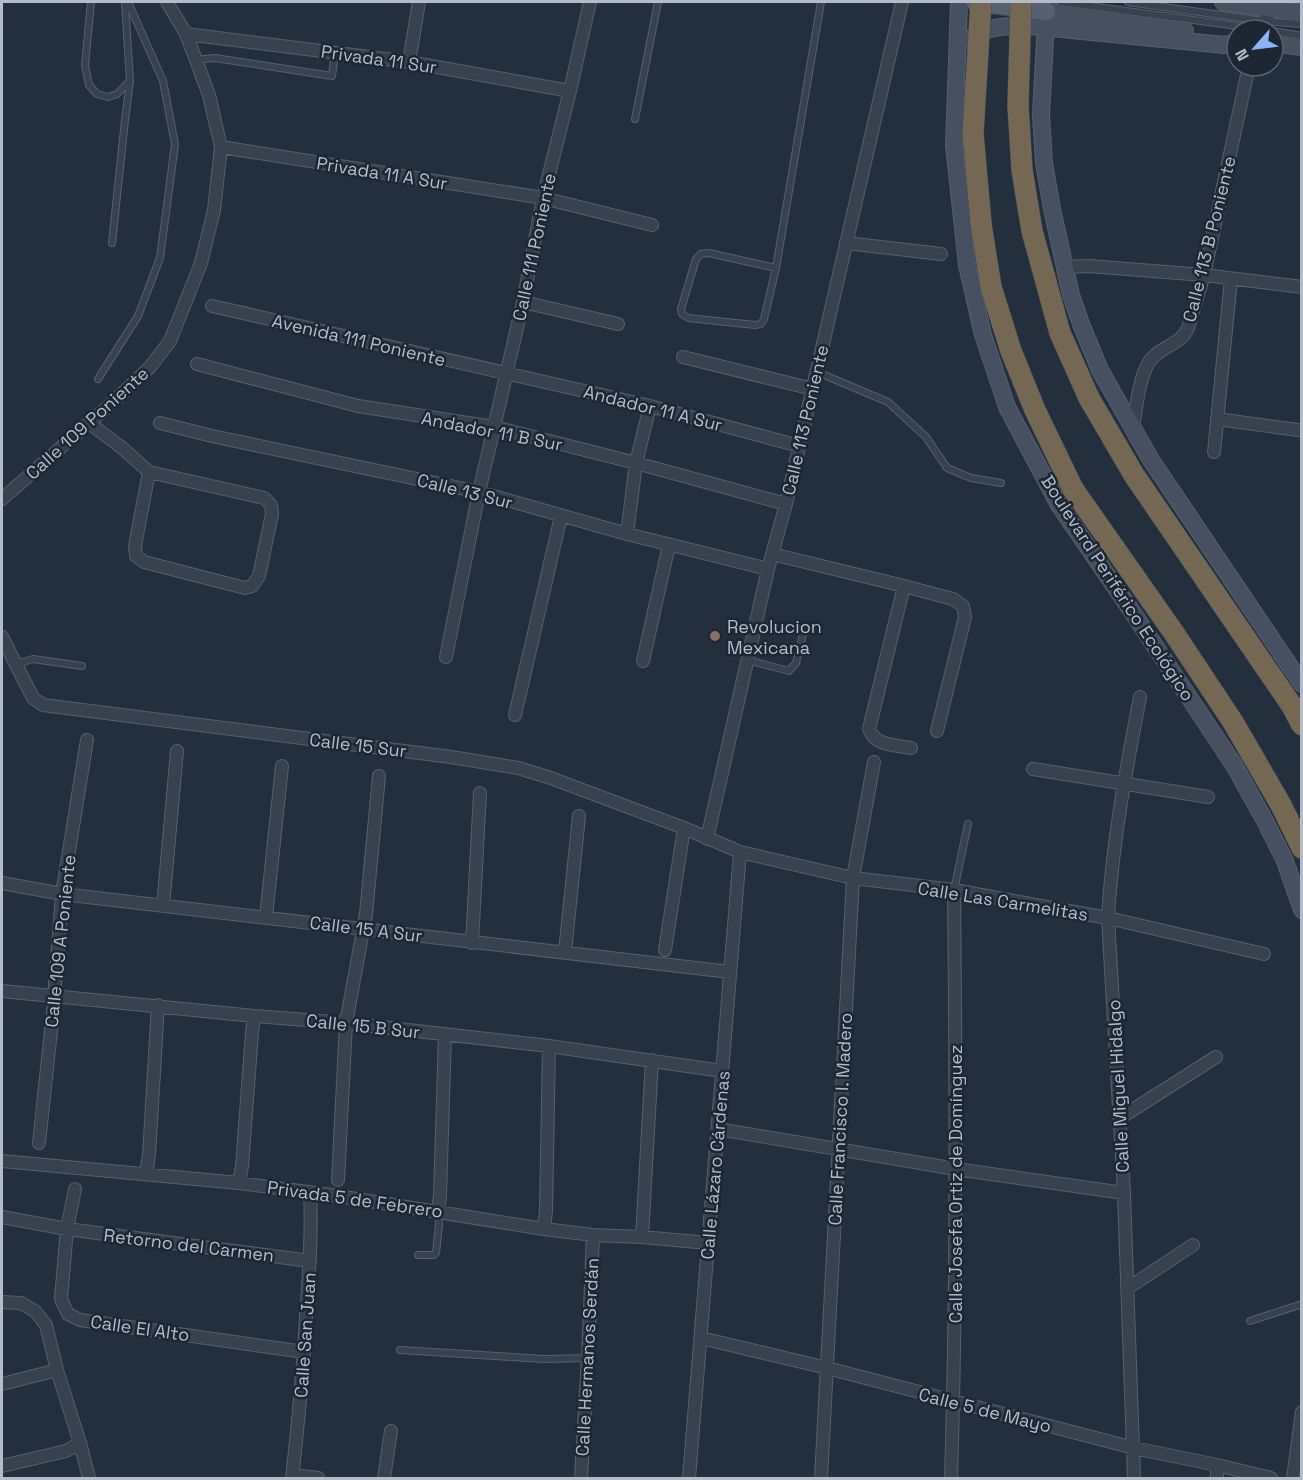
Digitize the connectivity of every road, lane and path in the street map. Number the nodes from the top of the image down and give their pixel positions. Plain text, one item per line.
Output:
1 (91, 2) edge
2 (126, 2) edge
3 (167, 2) edge
4 (419, 2) edge
5 (590, 2) edge
6 (658, 2) edge
7 (821, 2) edge
8 (902, 2) edge
9 (959, 2) edge
10 (975, 2) edge
11 (981, 2) edge
12 (1021, 2) edge
13 (1128, 2) edge
14 (1222, 2) edge
15 (1049, 10) edge
16 (1302, 13) edge
17 (1225, 18) edge
18 (1251, 18) edge
19 (1261, 18) edge
20 (1276, 18) edge
21 (1285, 22) edge
22 (1302, 24) edge
23 (186, 34) junction
24 (1285, 34) edge
25 (1225, 36) edge
26 (1302, 36) edge
27 (1225, 45) edge
28 (1285, 45) edge
29 (1302, 47) edge
30 (957, 49) junction
31 (335, 53) junction
32 (196, 60) junction
33 (409, 62) junction
34 (1246, 78) edge
35 (130, 81) junction
36 (570, 91) junction
37 (635, 119) dead end
38 (221, 147) junction
39 (543, 198) junction
40 (652, 225) dead end
41 (112, 243) dead end
42 (846, 243) junction
43 (941, 254) dead end
44 (1065, 267) junction
45 (776, 268) junction
46 (1204, 274) junction
47 (1231, 279) junction
48 (1302, 287) edge
49 (523, 302) junction
50 (212, 306) dead end
51 (618, 324) dead end
52 (683, 357) dead end
53 (197, 364) dead end
54 (816, 372) junction
55 (507, 373) junction
56 (98, 379) dead end
57 (813, 389) junction
58 (650, 406) junction
59 (1216, 419) junction
60 (89, 423) junction
61 (160, 423) dead end
62 (494, 428) junction
63 (1133, 429) junction
64 (1298, 430) dead end
65 (799, 446) junction
66 (1214, 452) dead end
67 (636, 463) junction
68 (149, 472) junction
69 (1001, 483) dead end
70 (479, 492) junction
71 (2, 499) edge
72 (786, 504) junction
73 (561, 516) junction
74 (627, 534) junction
75 (669, 545) junction
76 (772, 554) junction
77 (768, 569) junction
78 (904, 586) junction
79 (806, 626) dead end
80 (2, 637) edge
81 (446, 657) dead end
82 (643, 660) dead end
83 (747, 660) junction
84 (15, 664) junction
85 (82, 666) dead end
86 (1302, 684) edge
87 (1140, 697) dead end
88 (515, 715) dead end
89 (1302, 725) edge
90 (937, 731) dead end
91 (87, 740) dead end
92 (911, 748) dead end
93 (177, 752) dead end
94 (874, 762) dead end
95 (282, 766) dead end
96 (1033, 769) dead end
97 (379, 776) dead end
98 (1124, 783) junction
99 (480, 793) dead end
100 (1208, 797) dead end
101 (579, 816) dead end
102 (968, 824) dead end
103 (684, 828) junction
104 (707, 839) junction
105 (1302, 848) edge
106 (740, 852) junction
107 (853, 879) junction
108 (2, 883) edge
109 (954, 890) junction
110 (62, 894) junction
111 (163, 906) junction
112 (1302, 910) edge
113 (266, 917) junction
114 (1108, 918) junction
115 (363, 929) junction
116 (472, 943) junction
117 (664, 950) dead end
118 (565, 952) junction
119 (1264, 954) dead end
120 (730, 972) junction
121 (2, 991) edge
122 (54, 997) junction
123 (158, 1005) junction
124 (254, 1016) junction
125 (346, 1023) junction
126 (445, 1034) junction
127 (549, 1046) junction
128 (1216, 1057) dead end
129 (652, 1060) junction
130 (722, 1071) junction
131 (1120, 1118) junction
132 (718, 1128) junction
133 (39, 1143) dead end
134 (839, 1149) junction
135 (2, 1161) edge
136 (956, 1169) junction
137 (146, 1173) junction
138 (338, 1180) dead end
139 (239, 1183) junction
140 (75, 1189) dead end
141 (310, 1192) junction
142 (1124, 1193) junction
143 (438, 1211) junction
144 (2, 1217) edge
145 (67, 1229) junction
146 (544, 1229) junction
147 (593, 1235) junction
148 (642, 1238) junction
149 (708, 1243) junction
150 (1193, 1245) dead end
151 (418, 1255) dead end
152 (310, 1261) junction
153 (1128, 1288) junction
154 (2, 1302) edge
155 (1302, 1304) edge
156 (1250, 1321) dead end
157 (701, 1338) junction
158 (400, 1350) dead end
159 (304, 1352) junction
160 (588, 1358) junction
161 (827, 1368) junction
162 (57, 1370) junction
163 (2, 1384) edge
164 (953, 1402) junction
165 (1302, 1412) edge
166 (391, 1431) dead end
167 (80, 1443) junction
168 (1134, 1448) junction
169 (1217, 1465) junction
170 (2, 1466) edge
171 (293, 1477) edge
172 (89, 1479) edge
173 (318, 1479) edge
174 (384, 1479) edge
175 (581, 1479) edge
176 (689, 1479) edge
177 (821, 1479) edge
178 (951, 1479) edge
179 (1134, 1479) edge
180 (1217, 1479) edge
181 (1270, 1479) edge
182 (1293, 1479) edge

1 - 35 lane
2 - 35 lane
2 - 56 lane
3 - 23 street, Calle 109 Poniente
4 - 33 street
5 - 36 street, Calle 111 Poniente
6 - 37 lane
7 - 45 lane
8 - 42 street, Calle 113 Poniente
9 - 30 street, Boulevard Periférico Ecológico
10 - 15 main road
11 - 105 highway, Boulevard Periférico Ecológico, bridge
12 - 89 highway, bridge
13 - 18 lane
14 - 19 street
15 - 17 lane
15 - 25 street
15 - 27 street
15 - 30 street
15 - 44 street
16 - 20 street
21 - 22 lane
23 - 31 street, Privada 11 Sur
23 - 32 street, Calle 109 Poniente
24 - 26 lane
28 - 29 street
30 - 112 street, Boulevard Periférico Ecológico
31 - 32 lane
31 - 33 street, Privada 11 Sur
32 - 38 street, Calle 109 Poniente
33 - 36 street, Privada 11 Sur
34 - 46 street, Calle 113 B Poniente
35 - 41 lane
36 - 39 street, Calle 111 Poniente
38 - 39 street, Privada 11 A Sur
38 - 60 street, Calle 109 Poniente
39 - 40 street, Privada 11 A Sur
39 - 49 street, Calle 111 Poniente
42 - 43 street
42 - 54 street, Calle 113 Poniente
44 - 46 street
44 - 63 street
45 - 45 lane
46 - 47 street
46 - 63 street, Calle 113 B Poniente
47 - 48 street
47 - 59 street
49 - 51 street
49 - 55 street, Calle 111 Poniente
50 - 55 street, Avenida 111 Poniente
52 - 57 street
53 - 62 street, Andador 11 B Sur
54 - 57 street, Calle 113 Poniente
54 - 69 lane
55 - 58 street, Andador 11 A Sur
55 - 62 street, Calle 111 Poniente
57 - 65 street, Calle 113 Poniente
58 - 65 street, Andador 11 A Sur
58 - 67 street
59 - 64 street
59 - 66 street
60 - 68 street
60 - 71 street, Calle 109 Poniente
61 - 70 street, Calle 13 Sur
62 - 67 street, Andador 11 B Sur
62 - 70 street, Calle 111 Poniente
63 - 86 street
65 - 72 street, Calle 113 Poniente
67 - 72 street, Andador 11 B Sur
67 - 74 street
68 - 68 street
70 - 73 street, Calle 13 Sur
70 - 81 street, Calle 111 Poniente
72 - 76 street, Calle 113 Poniente
73 - 74 street, Calle 13 Sur
73 - 88 street
74 - 75 street, Calle 13 Sur
75 - 77 street, Calle 13 Sur
75 - 82 street
76 - 77 street, Calle 113 Poniente
76 - 78 street
77 - 83 street, Calle 113 Poniente
78 - 90 street
78 - 92 street
79 - 83 lane
80 - 84 street, Calle 15 Sur
83 - 104 street, Calle 113 Poniente
84 - 85 lane
84 - 103 street, Calle 15 Sur
87 - 98 street, Calle Miguel Hidalgo
91 - 110 street, Calle 109 A Poniente
93 - 111 street
94 - 107 street, Calle Francisco I. Madero
95 - 113 street
96 - 98 street
97 - 115 street
98 - 100 street
98 - 114 street, Calle Miguel Hidalgo
99 - 116 street
101 - 118 street
102 - 109 lane
103 - 104 street, Calle 15 Sur
103 - 117 street
104 - 106 street, Calle 15 Sur
106 - 107 street, Calle Las Carmelitas
106 - 120 street, Calle Lázaro Cárdenas
107 - 109 street, Calle Las Carmelitas
107 - 134 street, Calle Francisco I. Madero
108 - 110 street, Calle 15 A Sur
109 - 114 street, Calle Las Carmelitas
109 - 136 street, Calle Josefa Ortiz de Domínguez
110 - 111 street, Calle 15 A Sur
110 - 122 street, Calle 109 A Poniente
111 - 113 street, Calle 15 A Sur
113 - 115 street, Calle 15 A Sur
114 - 119 street, Calle Las Carmelitas
114 - 131 street, Calle Miguel Hidalgo
115 - 116 street, Calle 15 A Sur
115 - 125 street
116 - 118 street, Calle 15 A Sur
118 - 120 street, Calle 15 A Sur
120 - 130 street, Calle Lázaro Cárdenas
121 - 122 street, Calle 15 B Sur
122 - 123 street, Calle 15 B Sur
122 - 133 street, Calle 109 A Poniente
123 - 124 street, Calle 15 B Sur
123 - 137 street
124 - 125 street, Calle 15 B Sur
124 - 139 street
125 - 126 street, Calle 15 B Sur
125 - 138 street
126 - 127 street, Calle 15 B Sur
126 - 143 street
127 - 129 street, Calle 15 B Sur
127 - 146 street
128 - 131 street
129 - 130 street, Calle 15 B Sur
129 - 148 street
130 - 132 street, Calle Lázaro Cárdenas
131 - 142 street, Calle Miguel Hidalgo
132 - 134 street
132 - 149 street, Calle Lázaro Cárdenas
134 - 136 street
134 - 161 street, Calle Francisco I. Madero
135 - 137 street, Privada 5 de Febrero
136 - 142 street
136 - 164 street, Calle Josefa Ortiz de Domínguez
137 - 139 street, Privada 5 de Febrero
139 - 141 street, Privada 5 de Febrero
140 - 145 street, Calle El Alto
141 - 143 street, Privada 5 de Febrero
141 - 152 street, Calle San Juan
142 - 153 street, Calle Miguel Hidalgo
143 - 146 street, Privada 5 de Febrero
143 - 151 lane
144 - 145 street, Retorno del Carmen
145 - 152 street, Retorno del Carmen
145 - 159 street, Calle El Alto
146 - 147 street, Privada 5 de Febrero
147 - 148 street, Privada 5 de Febrero
147 - 160 street, Calle Hermanos Serdán
148 - 149 street, Privada 5 de Febrero
149 - 157 street, Calle Lázaro Cárdenas
150 - 153 street
152 - 159 street, Calle San Juan
153 - 168 street, Calle Miguel Hidalgo
154 - 162 street
155 - 156 lane
157 - 161 street, Calle 5 de Mayo
157 - 176 street, Calle Lázaro Cárdenas
158 - 160 lane
159 - 171 street, Calle San Juan
160 - 175 street, Calle Hermanos Serdán
161 - 164 street, Calle 5 de Mayo
161 - 177 street, Calle Francisco I. Madero
162 - 163 street
162 - 167 street
164 - 168 street, Calle 5 de Mayo
164 - 178 street, Calle Josefa Ortiz de Domínguez
165 - 182 street
166 - 174 street
167 - 170 street
167 - 172 street
168 - 169 street, Calle 5 de Mayo
168 - 179 street, Calle Miguel Hidalgo
169 - 180 street
169 - 181 street, Calle 5 de Mayo
171 - 173 street

